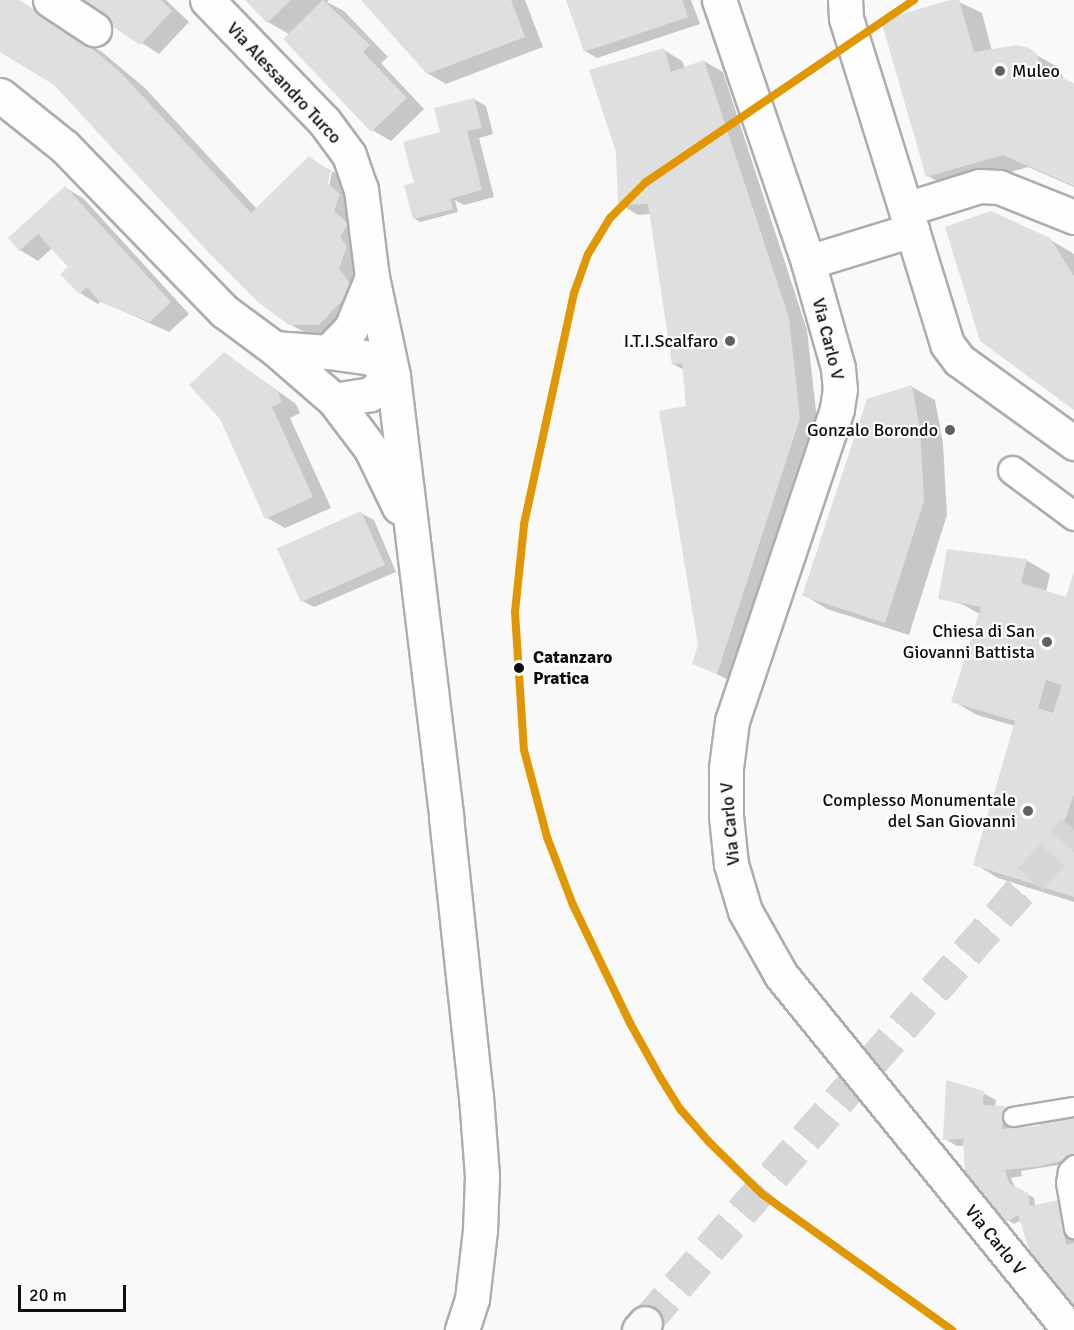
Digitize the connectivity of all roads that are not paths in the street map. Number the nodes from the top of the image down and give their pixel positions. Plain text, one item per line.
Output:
1 (50, 0) edge
2 (207, 0) edge
3 (718, 0) edge
4 (845, 0) edge
5 (94, 29) dead end
6 (0, 95) edge
7 (1074, 217) edge
8 (909, 219) junction
9 (808, 262) junction
10 (372, 277) junction
11 (274, 348) junction
12 (328, 352) junction
13 (393, 376) junction
14 (334, 400) junction
15 (1074, 443) edge
16 (1012, 470) dead end
17 (1074, 516) edge
18 (410, 531) junction
19 (1074, 1107) edge
20 (1013, 1117) dead end
21 (1074, 1165) edge
22 (1074, 1229) edge
23 (462, 1330) edge
24 (1069, 1330) edge

1 - 5 street
2 - 10 street, Via Alessandro Turco
3 - 9 street, Via Carlo V
4 - 8 street
6 - 11 street
7 - 8 street
8 - 9 street
8 - 15 street
9 - 24 street, Via Carlo V
10 - 12 street
10 - 13 street, Via Alessandro Turco
11 - 12 street
11 - 14 street
12 - 13 street
13 - 14 street
13 - 18 street, Via Alessandro Turco
14 - 18 street
16 - 17 street
18 - 23 street, Via Alessandro Turco
19 - 20 lane
21 - 22 lane

